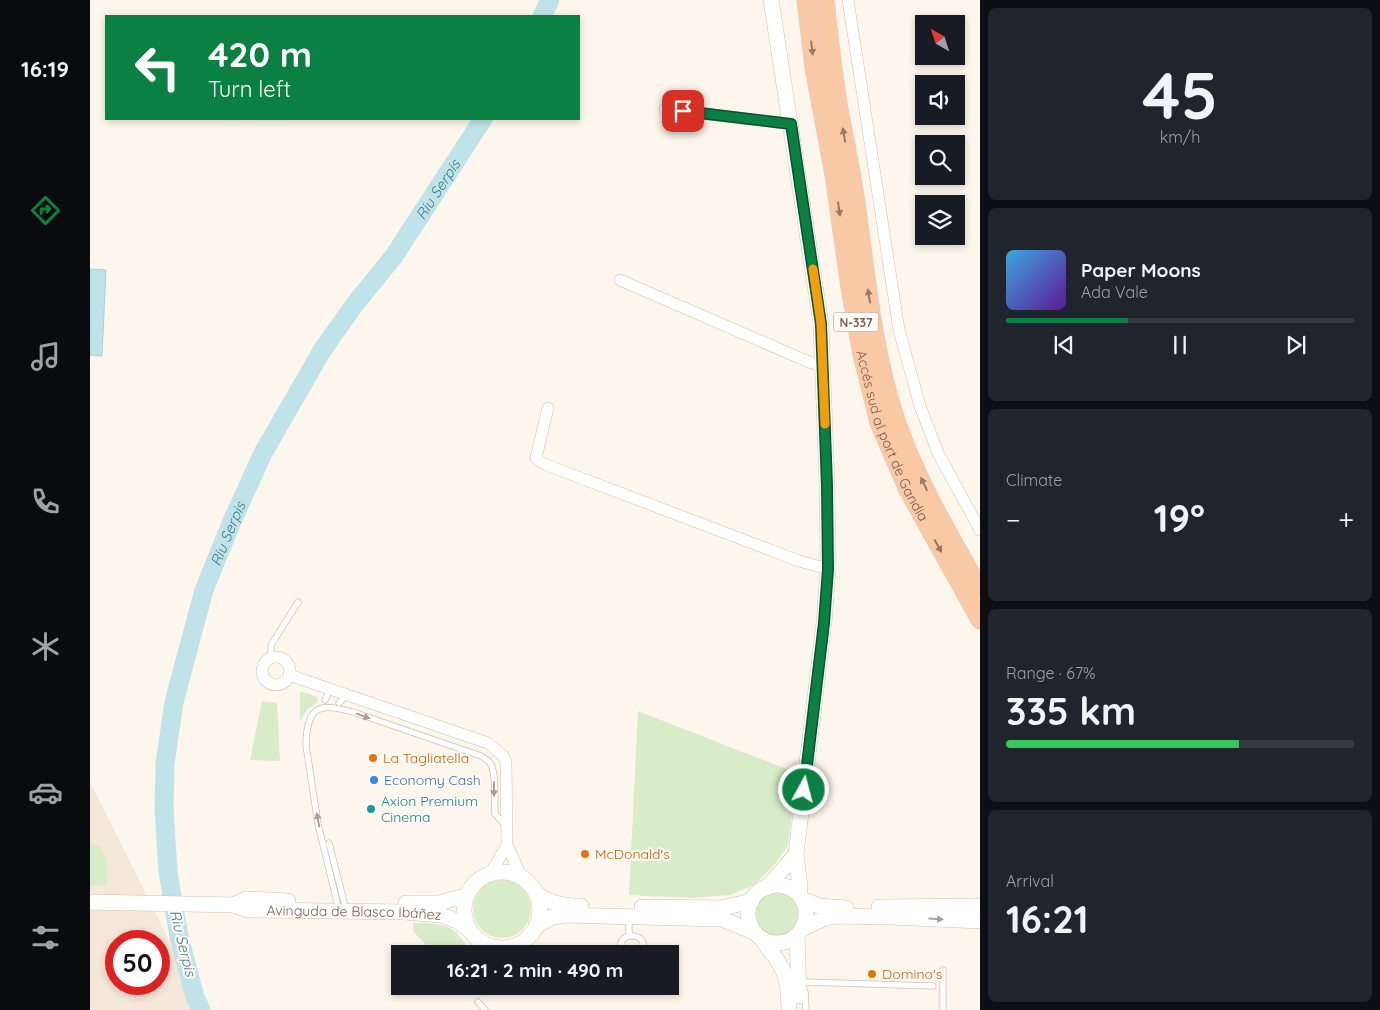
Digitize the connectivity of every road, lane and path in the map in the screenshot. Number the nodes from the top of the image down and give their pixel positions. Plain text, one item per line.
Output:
1 (771, 0) edge
2 (806, 0) edge
3 (824, 0) edge
4 (848, 0) edge
5 (665, 109) dead end
6 (791, 124) junction
7 (620, 280) dead end
8 (823, 366) junction
9 (548, 408) dead end
10 (980, 530) edge
11 (828, 569) junction
12 (980, 589) edge
13 (298, 602) dead end
14 (980, 620) edge
15 (270, 658) junction
16 (289, 675) junction
17 (507, 827) junction
18 (329, 843) dead end
19 (507, 845) junction
20 (796, 854) junction
21 (490, 874) junction
22 (522, 878) junction
23 (767, 888) junction
24 (537, 894) junction
25 (466, 897) junction
26 (800, 897) junction
27 (752, 900) junction
28 (96, 902) edge
29 (340, 902) junction
30 (234, 905) junction
31 (980, 906) edge
32 (629, 917) junction
33 (980, 921) edge
34 (536, 926) junction
35 (470, 930) junction
36 (800, 932) junction
37 (629, 935) junction
38 (758, 936) junction
39 (489, 945) edge
40 (516, 945) edge
41 (621, 945) edge
42 (642, 945) edge
43 (798, 964) junction
44 (944, 970) dead end
45 (805, 982) junction
46 (933, 986) dead end
47 (478, 1002) dead end
48 (485, 1010) edge
49 (789, 1010) edge
50 (799, 1010) edge
51 (806, 1010) edge
52 (943, 1010) edge

1 - 6 main road
2 -> 14 highway, Accés sud al port de Gandia / N-337
12 -> 3 highway, Accés sud al port de Gandia / N-337
4 - 10 street
5 - 6 street
6 - 8 main road
7 - 8 street
8 - 11 main road
9 - 11 street
11 - 20 main road
13 - 15 lane
15 - 16 street
15 - 16 street
16 - 17 street
17 - 19 street
29 -> 17 lane
18 - 29 lane
19 - 21 street
19 - 22 street
20 - 23 main road
20 - 26 main road
21 - 22 main road
21 - 25 main road
22 - 24 main road
23 - 26 main road
23 - 27 main road
24 - 27 main road
24 - 34 main road
25 - 29 main road, Avinguda de Blasco Ibáñez
25 - 35 main road
26 - 31 main road
26 - 36 main road
27 - 38 main road
28 - 30 main road, Avinguda de Blasco Ibáñez
29 - 30 main road, Avinguda de Blasco Ibáñez
30 - 35 main road, Avinguda de Blasco Ibáñez
32 - 34 main road
32 - 37 lane
32 - 38 main road
36 -> 33 main road
34 - 40 main road
35 - 39 main road
36 - 38 main road
36 - 43 main road
37 - 41 lane
37 - 42 lane
38 - 49 main road
43 - 45 lane
43 - 50 main road
44 - 52 lane
45 - 46 lane
45 - 51 lane
47 - 48 lane

